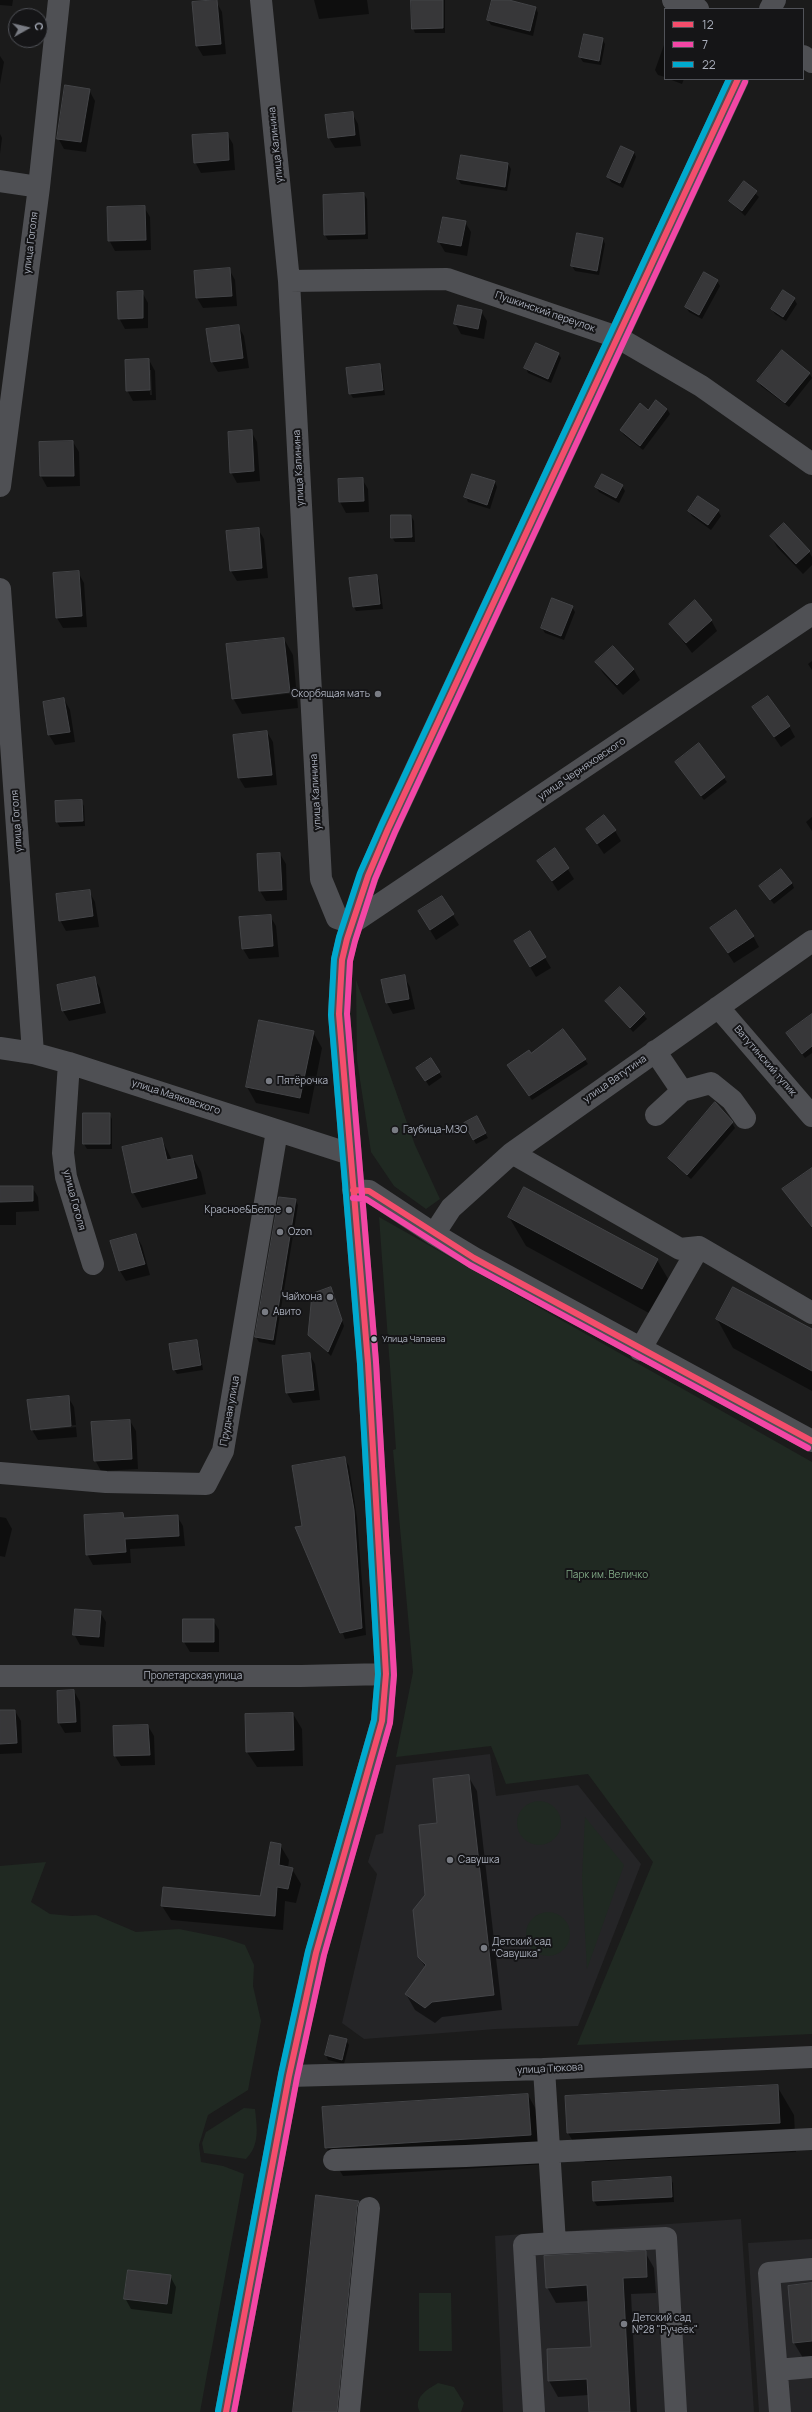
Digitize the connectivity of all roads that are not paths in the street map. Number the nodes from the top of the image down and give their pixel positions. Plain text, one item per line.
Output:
1 (59, 0) edge
2 (261, 0) edge
3 (673, 0) edge
4 (695, 8) edge
5 (738, 80) edge
6 (0, 181) edge
7 (39, 187) junction
8 (289, 281) junction
9 (617, 337) junction
10 (812, 464) edge
11 (0, 486) edge
12 (0, 589) edge
13 (812, 614) edge
14 (352, 923) junction
15 (812, 941) edge
16 (718, 1007) junction
17 (0, 1048) edge
18 (655, 1051) junction
19 (33, 1053) junction
20 (69, 1063) junction
21 (682, 1091) junction
22 (656, 1115) dead end
23 (812, 1116) edge
24 (745, 1118) dead end
25 (276, 1131) junction
26 (512, 1153) junction
27 (350, 1154) junction
28 (353, 1190) junction
29 (434, 1234) junction
30 (699, 1247) junction
31 (93, 1264) dead end
32 (812, 1313) edge
33 (640, 1350) junction
34 (812, 1441) edge
35 (0, 1473) edge
36 (386, 1674) junction
37 (0, 1676) edge
38 (812, 2063) edge
39 (544, 2070) junction
40 (289, 2076) junction
41 (812, 2139) edge
42 (550, 2151) junction
43 (334, 2160) dead end
44 (369, 2208) dead end
45 (555, 2243) junction
46 (812, 2269) edge
47 (812, 2367) edge
48 (777, 2370) junction
49 (226, 2412) edge
50 (349, 2412) edge
51 (534, 2412) edge
52 (676, 2412) edge
53 (780, 2412) edge

1 - 7 street, улица Гоголя
2 - 8 street, улица Калинина
3 - 4 street
5 - 9 street
6 - 7 street
7 - 11 street, улица Гоголя
8 - 9 street, Пушкинский переулок
8 - 14 street, улица Калинина
9 - 10 street, Пушкинский переулок
9 - 14 street
12 - 19 street, улица Гоголя
13 - 14 street, улица Черняховского
14 - 27 street
15 - 16 street, улица Ватутина
16 - 18 street, улица Ватутина
16 - 23 street, Ватутинский тупик
17 - 19 street, улица Маяковского
18 - 21 street
18 - 26 street, улица Ватутина
19 - 20 street, улица Маяковского
20 - 25 street, улица Маяковского
20 - 31 street, улица Гоголя
21 - 22 street
21 - 24 street
25 - 27 street, улица Маяковского
25 - 35 street, Прудная улица
26 - 29 street, улица Ватутина
26 - 30 street
27 - 28 street
28 - 29 street
28 - 36 street
29 - 33 street
30 - 32 street
30 - 33 street
33 - 34 street
36 - 37 street, Пролетарская улица
36 - 40 street
38 - 39 street, улица Тюкова
39 - 40 street, улица Тюкова
39 - 42 street
40 - 49 street
41 - 42 street
42 - 43 street
42 - 45 street
44 - 50 street
45 - 51 street
45 - 52 street
46 - 48 street
47 - 48 street
48 - 53 street

